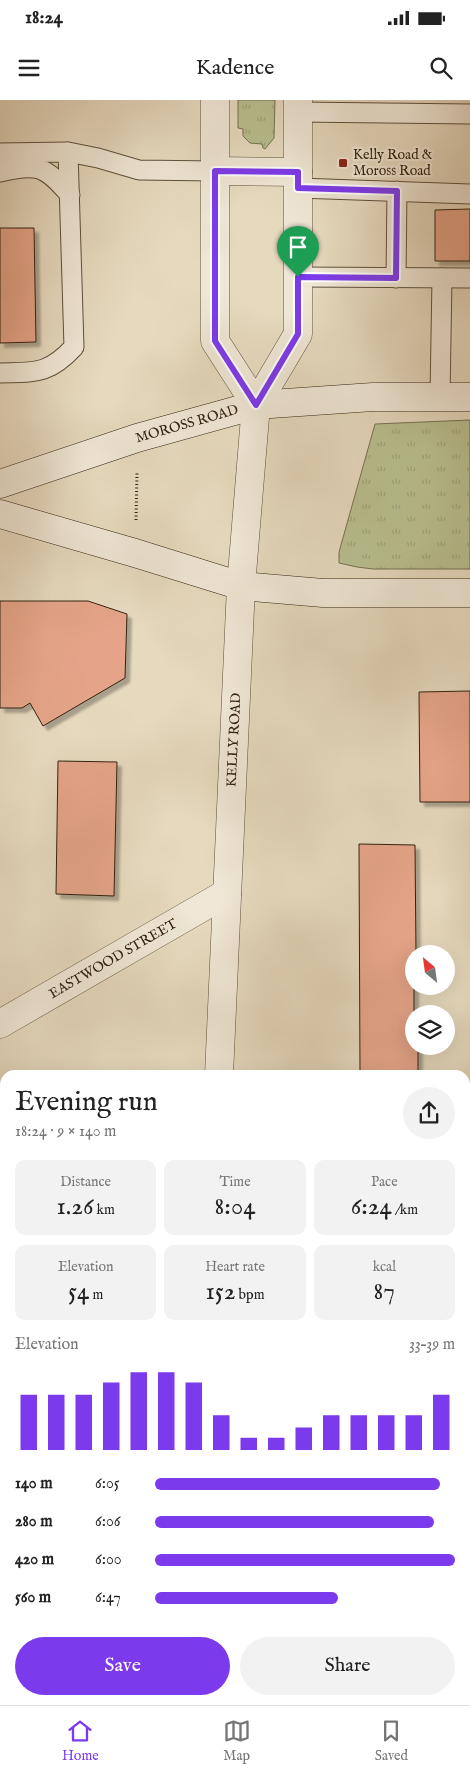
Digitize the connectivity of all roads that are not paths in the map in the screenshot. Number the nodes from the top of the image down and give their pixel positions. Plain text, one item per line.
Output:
1 (214, 100) edge
2 (298, 106) edge
3 (470, 114) edge
4 (68, 152) junction
5 (0, 153) edge
6 (215, 171) junction
7 (0, 172) edge
8 (298, 180) junction
9 (397, 191) junction
10 (470, 194) edge
11 (70, 195) junction
12 (298, 277) junction
13 (396, 278) junction
14 (442, 278) junction
15 (470, 278) edge
16 (0, 373) edge
17 (440, 397) junction
18 (470, 397) edge
19 (256, 405) junction
20 (0, 484) edge
21 (0, 514) edge
22 (241, 586) junction
23 (470, 593) edge
24 (227, 893) junction
25 (0, 1024) edge
26 (219, 1070) edge

1 - 6 street
2 - 3 lane
2 - 8 street, KELLY ROAD
4 - 5 lane
4 - 6 lane
4 - 11 lane
6 - 8 street
6 - 19 street
7 - 11 lane
8 - 9 lane
8 - 12 street, KELLY ROAD
9 - 10 lane
9 - 13 lane
11 - 16 lane
12 - 13 lane
12 - 19 street, KELLY ROAD
13 - 14 lane
14 - 15 lane
14 - 17 lane
17 - 18 street, MOROSS ROAD
17 - 19 street, MOROSS ROAD
19 - 20 street, MOROSS ROAD
19 - 22 street, KELLY ROAD
21 - 22 street
22 - 23 street
22 - 24 street, KELLY ROAD
24 - 25 street, EASTWOOD STREET
24 - 26 street, KELLY ROAD

